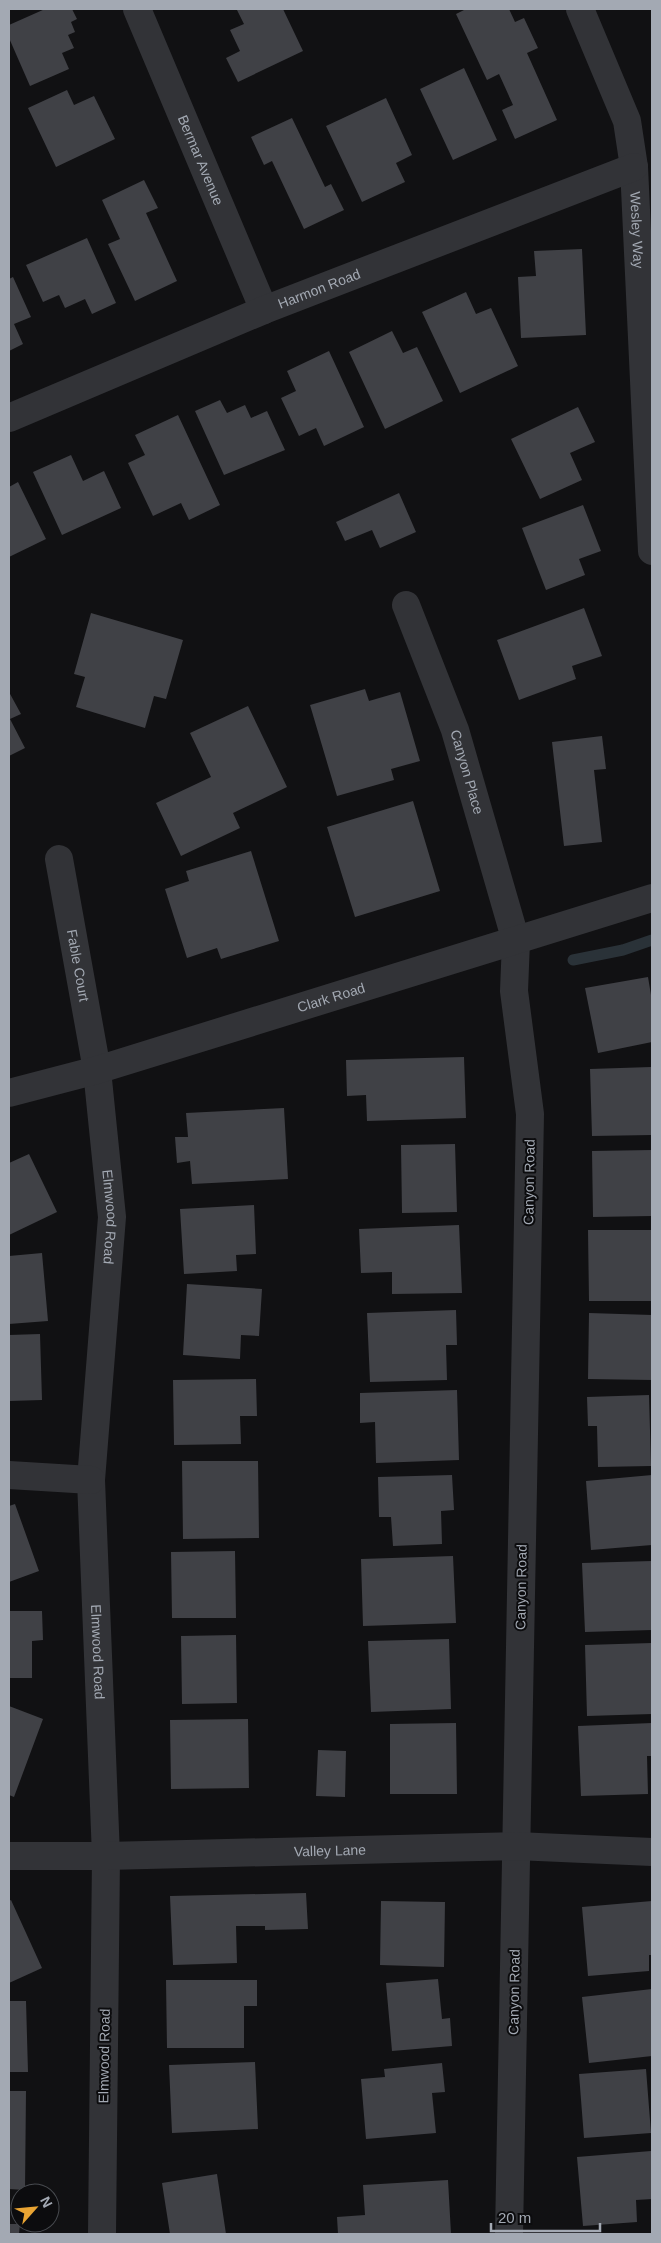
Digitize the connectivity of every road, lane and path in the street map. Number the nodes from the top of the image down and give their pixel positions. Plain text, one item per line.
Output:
1 (136, 9) edge
2 (580, 9) edge
3 (634, 167) junction
4 (264, 310) junction
5 (9, 418) edge
6 (652, 551) edge
7 (406, 605) dead end
8 (59, 859) dead end
9 (652, 898) edge
10 (516, 941) junction
11 (97, 1070) junction
12 (9, 1094) edge
13 (9, 1475) edge
14 (91, 1480) junction
15 (516, 1846) junction
16 (652, 1852) edge
17 (9, 1856) edge
18 (106, 1856) junction
19 (102, 2234) edge
20 (509, 2234) edge

1 - 4 street, Bermar Avenue
2 - 3 street, Wesley Way
3 - 4 street, Harmon Road
3 - 6 street, Wesley Way
4 - 5 street, Harmon Road
7 - 10 street, Canyon Place
8 - 11 street, Fable Court
9 - 10 street, Clark Road
10 - 11 street, Clark Road
10 - 15 street, Canyon Road
11 - 12 street, Clark Road
11 - 14 street, Elmwood Road
13 - 14 street
14 - 18 street, Elmwood Road
15 - 16 street, Valley Lane
15 - 18 street, Valley Lane
15 - 20 street, Canyon Road
17 - 18 street, Valley Lane
18 - 19 street, Elmwood Road

